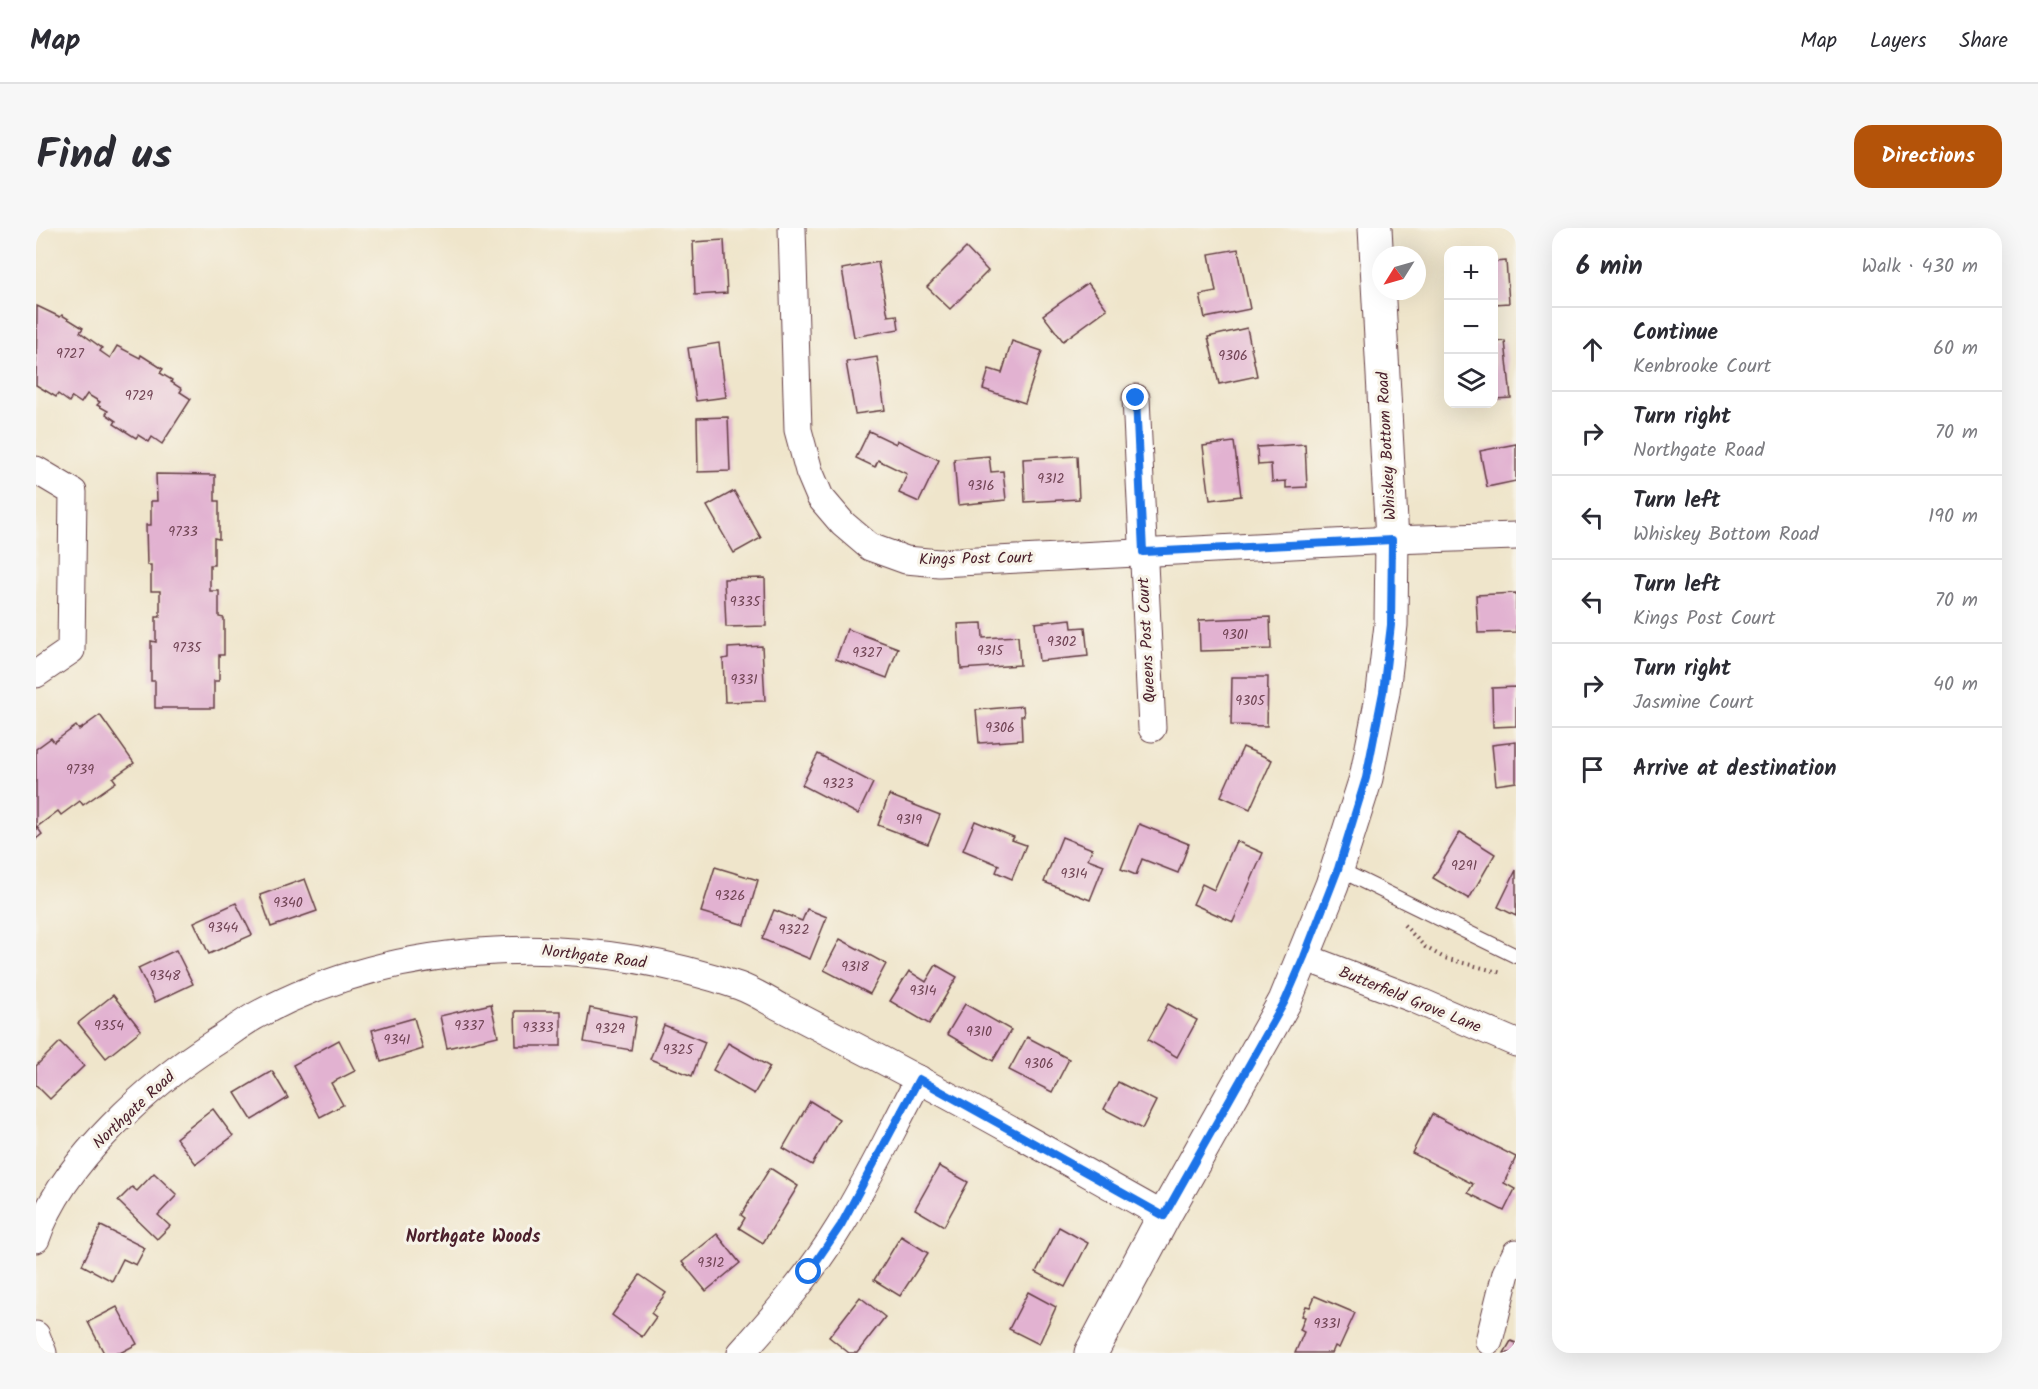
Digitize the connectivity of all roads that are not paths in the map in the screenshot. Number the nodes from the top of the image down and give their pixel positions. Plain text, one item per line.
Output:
1 (792, 228) edge
2 (1375, 228) edge
3 (1136, 398) dead end
4 (36, 470) edge
5 (1516, 537) edge
6 (1392, 540) junction
7 (1143, 552) junction
8 (36, 674) edge
9 (1152, 728) dead end
10 (1338, 869) junction
11 (1516, 956) edge
12 (1304, 957) junction
13 (1516, 1043) edge
14 (919, 1079) junction
15 (1164, 1216) junction
16 (36, 1239) edge
17 (1516, 1253) edge
18 (36, 1335) edge
19 (1488, 1341) dead end
20 (43, 1353) edge
21 (741, 1353) edge
22 (1091, 1353) edge

1 - 7 street, Kings Post Court
2 - 6 street, Whiskey Bottom Road
3 - 7 street, Queens Post Court
4 - 8 street
5 - 6 street, Kings Post Court
6 - 7 street, Kings Post Court
6 - 10 street, Whiskey Bottom Road
7 - 9 street, Queens Post Court
10 - 11 lane
10 - 12 street, Whiskey Bottom Road
12 - 13 street, Butterfield Grove Lane
12 - 15 street, Whiskey Bottom Road
14 - 15 street, Northgate Road
14 - 16 street, Northgate Road
14 - 21 street
15 - 22 street, Whiskey Bottom Road
17 - 19 street
18 - 20 street

